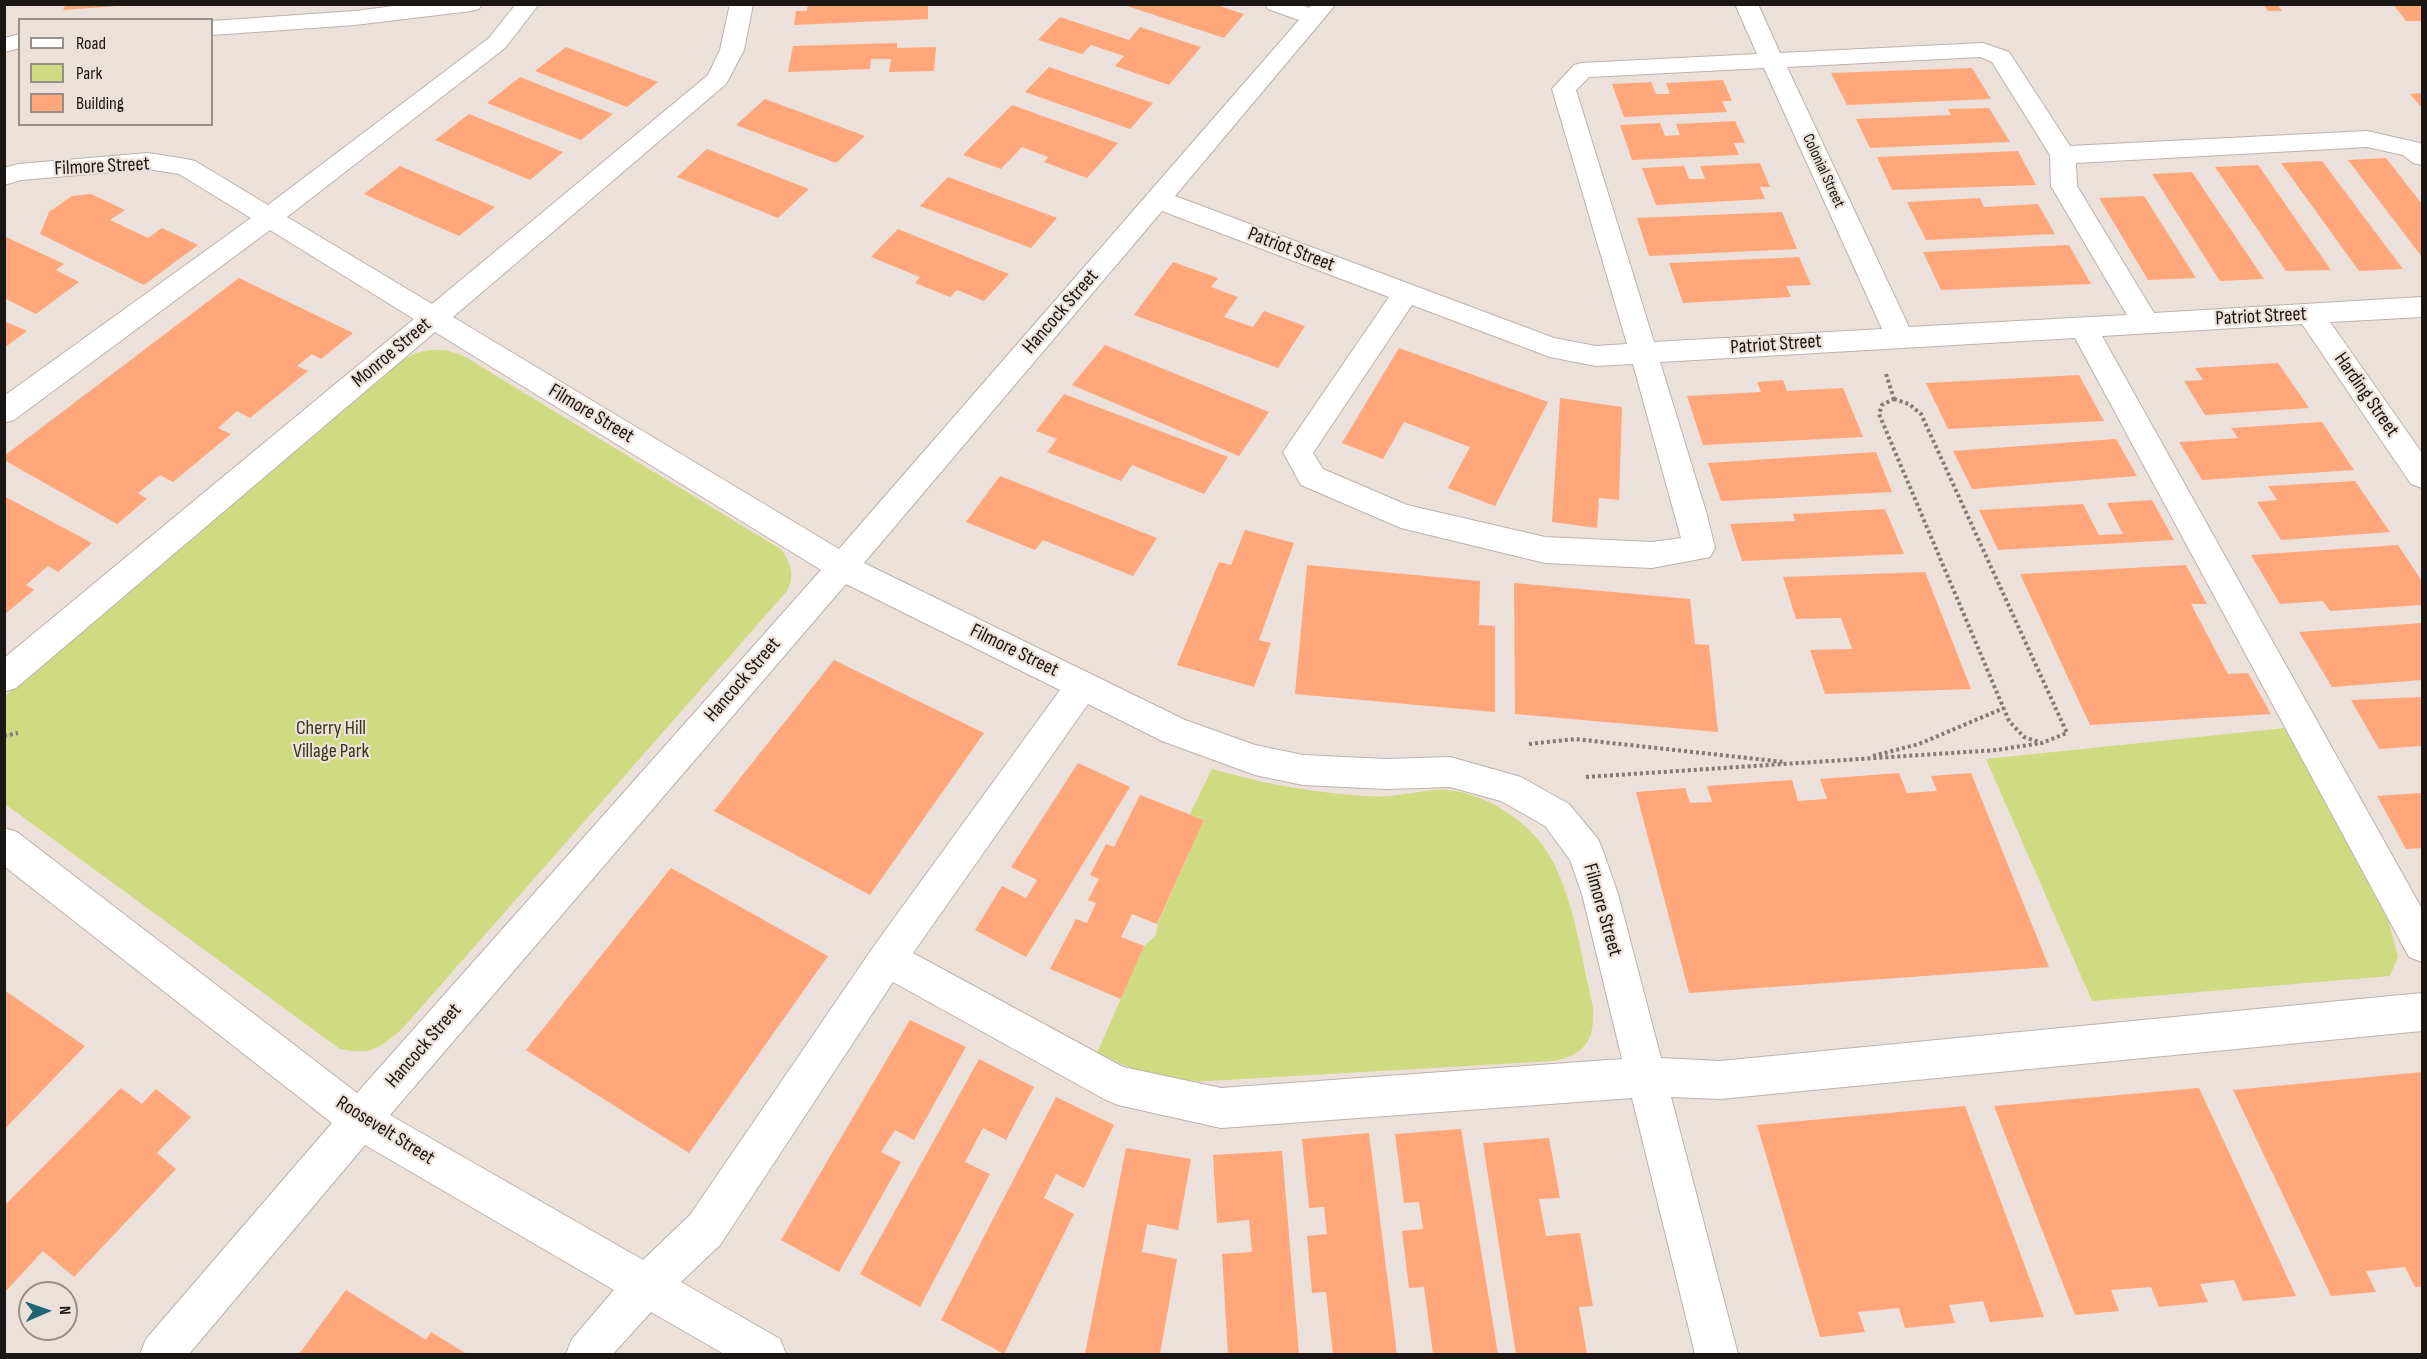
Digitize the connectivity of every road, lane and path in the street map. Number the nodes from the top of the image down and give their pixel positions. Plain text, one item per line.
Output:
1 (471, 4) edge
2 (528, 4) edge
3 (742, 4) edge
4 (1275, 4) edge
5 (1746, 4) edge
6 (1320, 11) edge
7 (213, 28) edge
8 (1772, 60) junction
9 (2063, 155) junction
10 (2422, 157) edge
11 (4, 177) edge
12 (1157, 199) junction
13 (270, 217) junction
14 (1406, 293) junction
15 (2422, 308) edge
16 (2310, 314) junction
17 (434, 318) junction
18 (2146, 323) junction
19 (2083, 326) junction
20 (1900, 337) junction
21 (1644, 353) junction
22 (1885, 371) dead end
23 (1894, 399) junction
24 (4, 412) edge
25 (2422, 476) edge
26 (842, 567) junction
27 (4, 678) edge
28 (1083, 686) junction
29 (2004, 708) junction
30 (18, 733) dead end
31 (4, 736) edge
32 (2042, 743) junction
33 (1529, 744) dead end
34 (1863, 759) junction
35 (1797, 763) junction
36 (1586, 777) dead end
37 (4, 843) edge
38 (2422, 944) edge
39 (887, 959) junction
40 (2422, 1012) edge
41 (1647, 1077) junction
42 (360, 1120) junction
43 (646, 1286) junction
44 (161, 1354) edge
45 (588, 1354) edge
46 (765, 1354) edge
47 (1716, 1354) edge

1 - 7 street
2 - 13 street
3 - 17 street, Monroe Street
4 - 6 street
5 - 8 street, Colonial Street
6 - 12 street, Hancock Street
8 - 9 street
8 - 20 street, Colonial Street
8 - 21 street
9 - 10 street
9 - 18 street
11 - 13 street, Filmore Street
12 - 14 street, Patriot Street
12 - 26 street, Hancock Street
13 - 17 street, Filmore Street
13 - 24 street
14 - 21 street, Patriot Street
14 - 21 street
15 - 16 street, Patriot Street
16 - 18 street, Patriot Street
16 - 25 street, Harding Street
17 - 26 street, Filmore Street
17 - 27 street, Monroe Street
18 - 19 street, Patriot Street
19 - 20 street, Patriot Street
19 - 38 street
20 - 21 street, Patriot Street
22 - 23 path
23 - 29 path
23 - 32 path
26 - 28 street, Filmore Street
26 - 42 street, Hancock Street
28 - 39 street
28 - 41 street, Filmore Street
29 - 32 path
29 - 34 path
30 - 31 path
32 - 34 path
33 - 35 path
34 - 35 path
35 - 36 path
37 - 42 street, Roosevelt Street
39 - 41 street
39 - 43 street
40 - 41 street
41 - 47 street, Filmore Street
42 - 43 street, Roosevelt Street
42 - 44 street, Hancock Street
43 - 45 street
43 - 46 street, Roosevelt Street

